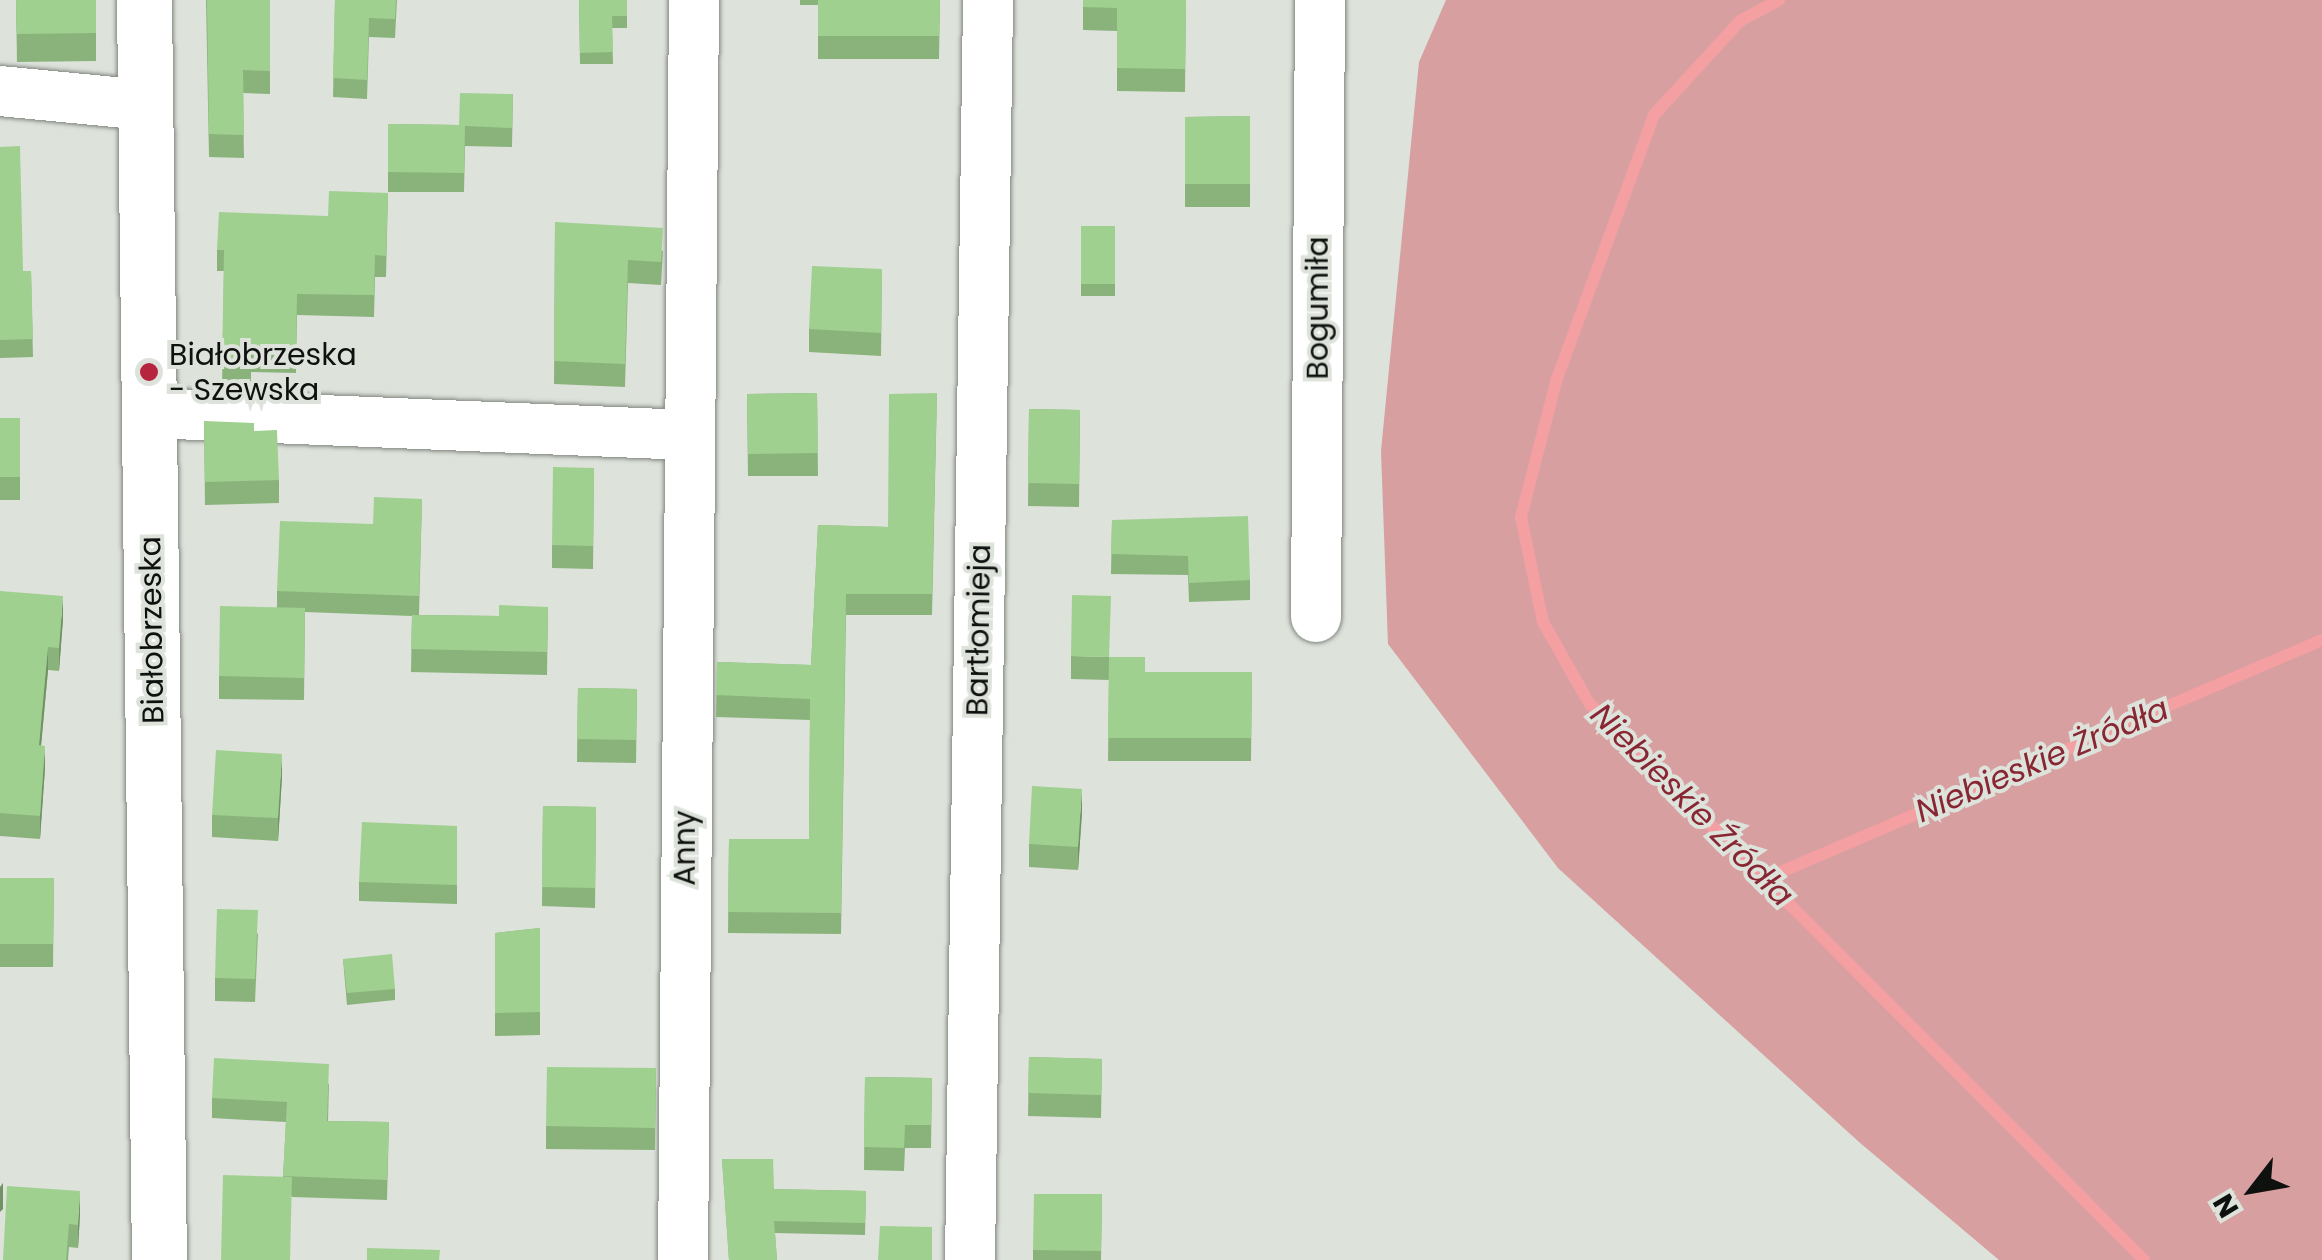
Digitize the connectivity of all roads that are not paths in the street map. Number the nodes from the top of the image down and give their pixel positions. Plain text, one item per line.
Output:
1 (144, 0) edge
2 (694, 0) edge
3 (988, 0) edge
4 (1320, 0) edge
5 (0, 91) edge
6 (146, 105) junction
7 (150, 414) junction
8 (688, 435) junction
9 (1316, 617) dead end
10 (160, 1260) edge
11 (683, 1260) edge
12 (970, 1260) edge

1 - 6 main road, Białobrzeska
2 - 8 street, Anny
3 - 12 street, Bartłomieja
4 - 9 street, Bogumiła
5 - 6 street
6 - 7 main road, Białobrzeska
7 - 8 street
7 - 10 main road, Białobrzeska
8 - 11 street, Anny

